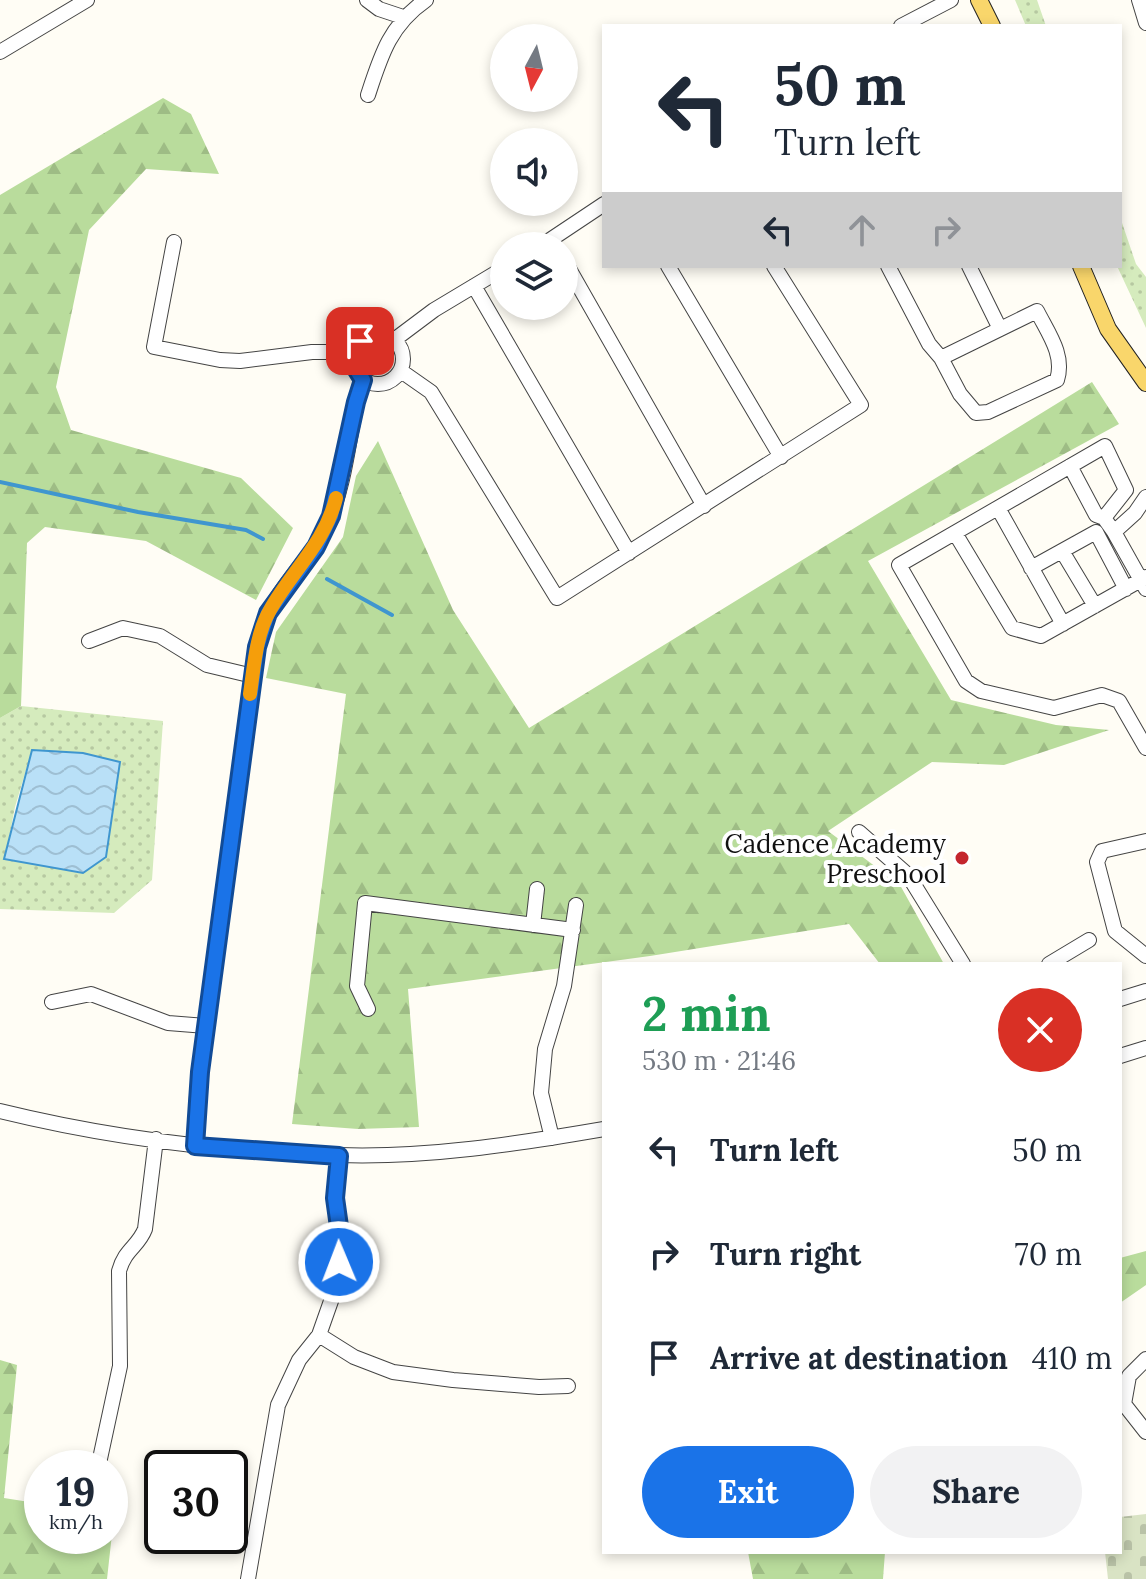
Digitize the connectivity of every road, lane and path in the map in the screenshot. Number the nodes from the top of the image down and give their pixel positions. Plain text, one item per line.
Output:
1 (87, 0) edge
2 (367, 0) edge
3 (426, 0) edge
4 (951, 0) edge
5 (979, 0) edge
6 (1139, 0) edge
7 (403, 17) junction
8 (1146, 23) edge
9 (905, 24) edge
10 (991, 24) edge
11 (0, 52) edge
12 (368, 95) dead end
13 (602, 205) edge
14 (566, 232) edge
15 (174, 242) dead end
16 (669, 268) edge
17 (775, 268) edge
18 (889, 268) edge
19 (970, 268) edge
20 (1082, 268) edge
21 (490, 276) edge
22 (578, 285) edge
23 (474, 286) junction
24 (1000, 329) junction
25 (394, 340) junction
26 (354, 352) junction
27 (941, 358) junction
28 (401, 371) junction
29 (363, 380) junction
30 (1146, 383) edge
31 (781, 457) junction
32 (1070, 466) junction
33 (1146, 497) edge
34 (704, 506) junction
35 (998, 508) junction
36 (1106, 527) junction
37 (955, 533) junction
38 (1062, 551) junction
39 (629, 553) junction
40 (1031, 568) junction
41 (1144, 582) edge
42 (1126, 589) junction
43 (1095, 606) junction
44 (1063, 624) junction
45 (89, 641) dead end
46 (253, 676) junction
47 (1146, 748) edge
48 (859, 832) dead end
49 (1146, 841) edge
50 (537, 889) dead end
51 (576, 905) dead end
52 (533, 925) junction
53 (573, 930) junction
54 (1089, 940) dead end
55 (1146, 956) edge
56 (962, 962) edge
57 (1052, 962) edge
58 (1146, 991) edge
59 (1122, 998) edge
60 (52, 1002) dead end
61 (368, 1009) dead end
62 (206, 1026) junction
63 (1146, 1048) edge
64 (1122, 1055) edge
65 (0, 1111) edge
66 (602, 1129) edge
67 (552, 1138) junction
68 (156, 1139) junction
69 (195, 1146) junction
70 (339, 1156) junction
71 (319, 1335) junction
72 (1146, 1359) edge
73 (568, 1386) dead end
74 (1146, 1432) edge
75 (104, 1450) edge
76 (248, 1579) edge

1 - 11 street
2 - 7 street
3 - 7 street
4 - 9 street
5 - 10 main road
6 - 8 street
7 - 12 street
13 - 14 street
15 - 26 street
16 - 31 street
17 - 31 street
18 - 27 street
19 - 24 street
20 - 30 main road
21 - 23 street
22 - 34 street
23 - 25 street
23 - 39 street
24 - 27 street
24 - 27 street
25 - 26 street
25 - 28 street
26 - 29 street
28 - 29 street
28 - 39 street
29 - 46 street
31 - 34 street
32 - 35 street
32 - 36 street
32 - 36 street
33 - 36 street
34 - 39 street
35 - 37 street
35 - 40 street
36 - 38 street
36 - 41 street
36 - 42 street
37 - 44 street
37 - 47 street
38 - 40 street
38 - 43 street
40 - 44 street
41 - 42 street
42 - 43 street
43 - 44 street
45 - 46 street
46 - 62 street
48 - 56 street
49 - 55 street
50 - 52 street
51 - 53 street
52 - 53 street
52 - 61 street
53 - 67 street
54 - 57 street
58 - 59 street
60 - 62 street
62 - 69 street
63 - 64 street
65 - 68 street
66 - 67 street
67 - 70 street
68 - 69 street
68 - 75 street
69 - 70 street
70 - 71 street
71 - 73 street
71 - 76 street
72 - 74 street

